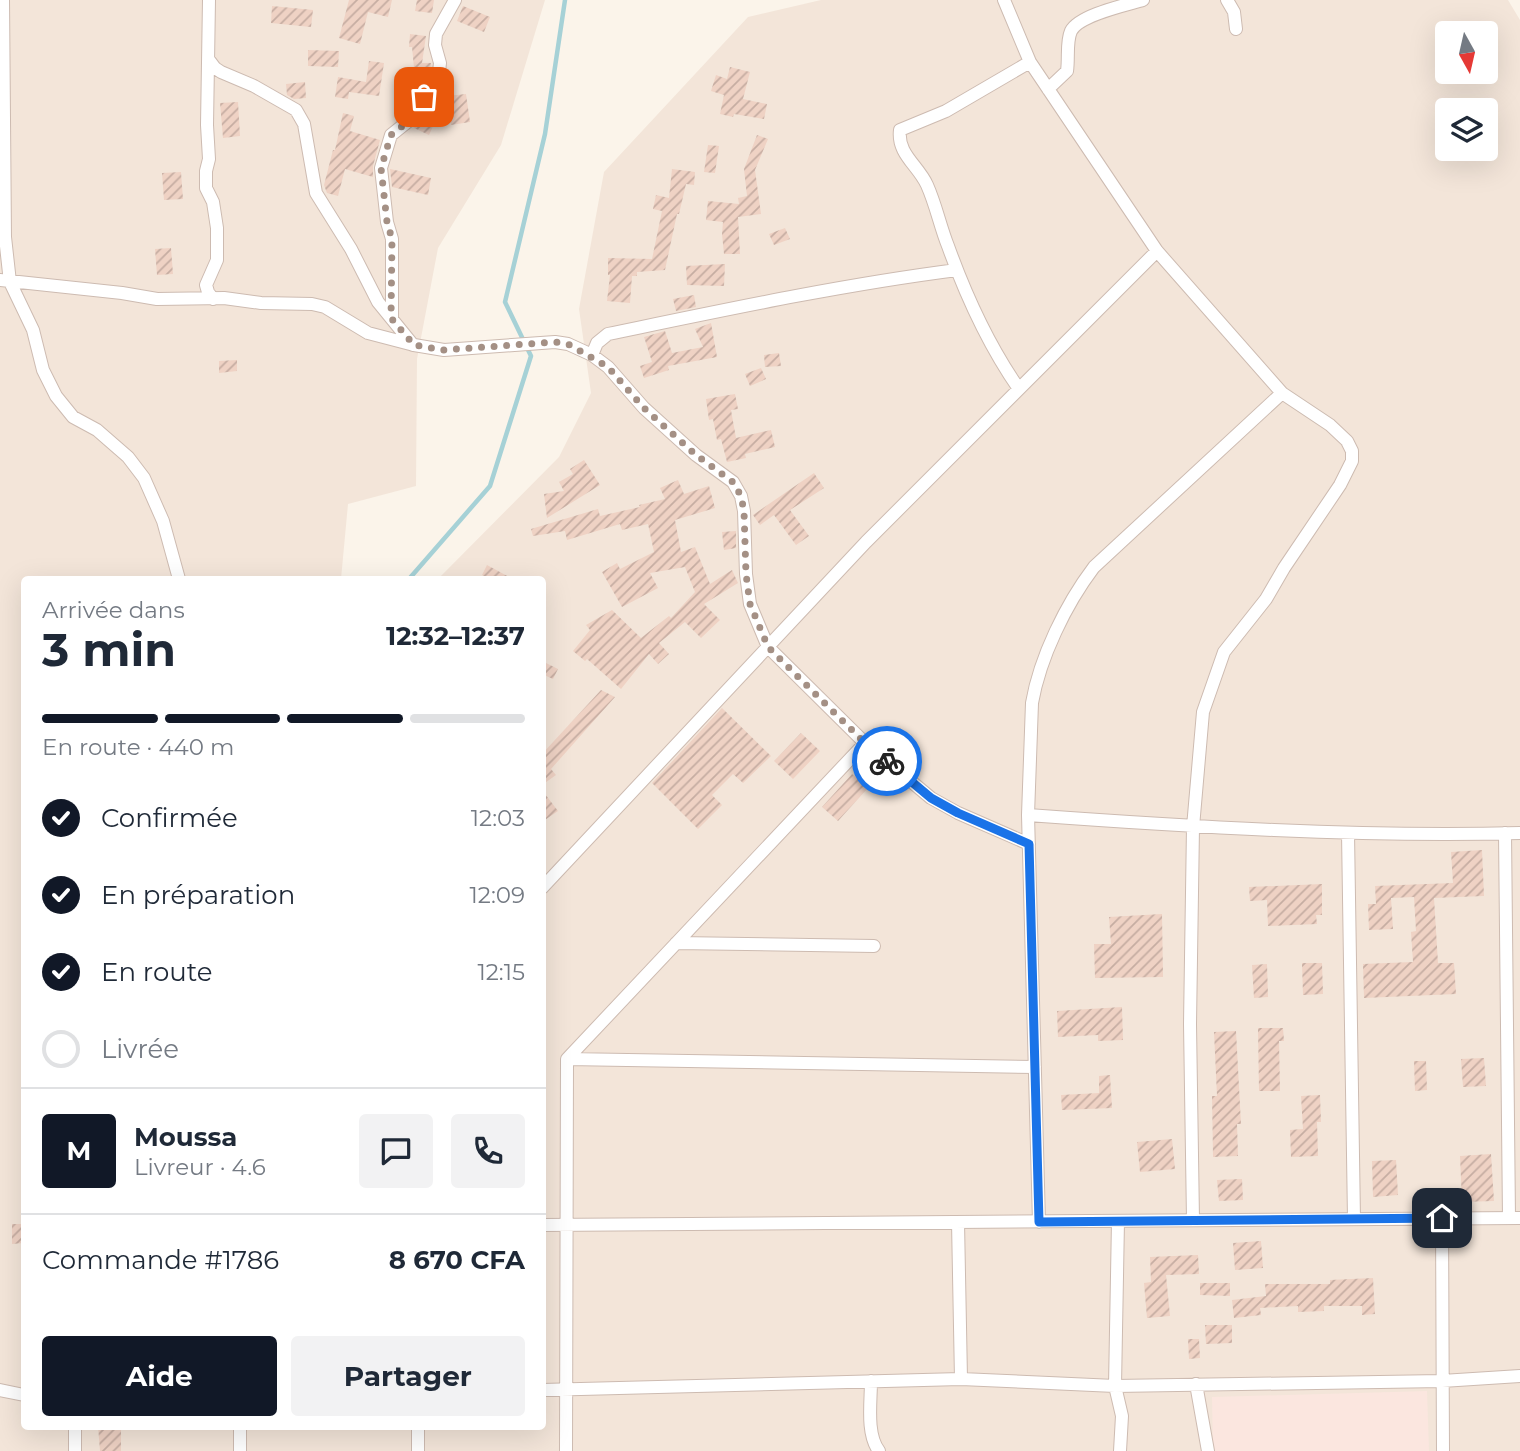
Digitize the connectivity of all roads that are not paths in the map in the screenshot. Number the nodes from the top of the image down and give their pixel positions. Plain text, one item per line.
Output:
1 (3, 0) edge
2 (209, 0) edge
3 (454, 0) edge
4 (1004, 0) edge
5 (1143, 0) edge
6 (1227, 0) edge
7 (1236, 29) dead end
8 (2, 30) edge
9 (209, 60) junction
10 (1030, 62) junction
11 (1048, 89) junction
12 (1157, 251) junction
13 (957, 270) junction
14 (5, 281) edge
15 (213, 299) junction
16 (391, 318) junction
17 (414, 345) junction
18 (592, 355) junction
19 (1019, 390) junction
20 (1282, 393) junction
21 (178, 576) edge
22 (768, 647) junction
23 (865, 743) junction
24 (1028, 815) junction
25 (1193, 827) junction
26 (1348, 833) junction
27 (1505, 833) junction
28 (1520, 833) edge
29 (1029, 844) junction
30 (546, 884) edge
31 (676, 943) junction
32 (874, 946) dead end
33 (567, 1059) junction
34 (1035, 1067) junction
35 (1442, 1218) junction
36 (1515, 1218) edge
37 (1354, 1219) junction
38 (1193, 1220) junction
39 (1118, 1221) junction
40 (958, 1222) junction
41 (1039, 1222) junction
42 (566, 1223) junction
43 (546, 1225) edge
44 (1520, 1376) edge
45 (961, 1380) junction
46 (871, 1381) junction
47 (1442, 1381) junction
48 (1196, 1384) junction
49 (1115, 1386) junction
50 (566, 1388) junction
51 (0, 1390) edge
52 (546, 1390) edge
53 (21, 1394) edge
54 (75, 1430) edge
55 (240, 1430) edge
56 (418, 1430) edge
57 (75, 1451) edge
58 (240, 1451) edge
59 (418, 1451) edge
60 (566, 1451) edge
61 (879, 1451) edge
62 (1120, 1451) edge
63 (1208, 1451) edge
64 (1443, 1451) edge

1 - 8 street
2 - 9 street
3 - 16 street
4 - 10 street
5 - 11 street
6 - 7 street
8 - 14 street
9 - 15 street
9 - 16 street
10 - 11 street
10 - 13 street
11 - 12 street
12 - 19 street
12 - 20 street
13 - 18 street
13 - 19 street
14 - 15 street
14 - 21 street
15 - 17 street
16 - 17 street
17 - 18 street
18 - 22 street
19 - 22 street
20 - 24 street
20 - 25 street
22 - 23 street
22 - 30 street
23 - 29 street
23 - 31 street
24 - 25 street
24 - 29 street
25 - 26 street
25 - 38 street
26 - 27 street
26 - 37 street
27 - 28 street
27 - 36 street
29 - 34 street
31 - 32 street
31 - 33 street
33 - 34 street
33 - 42 street
34 - 41 street
35 - 36 street
35 - 37 street
35 - 47 street
37 - 38 street
38 - 39 street
39 - 41 street
39 - 49 street
40 - 41 street
40 - 42 street
40 - 45 street
42 - 43 street
42 - 50 street
44 - 47 street
45 - 46 street
45 - 49 street
46 - 50 street
46 - 61 street
47 - 48 street
47 - 64 street
48 - 49 street
48 - 63 street
49 - 62 street
50 - 52 street
50 - 60 street
51 - 53 street
54 - 57 street
55 - 58 street
56 - 59 street

